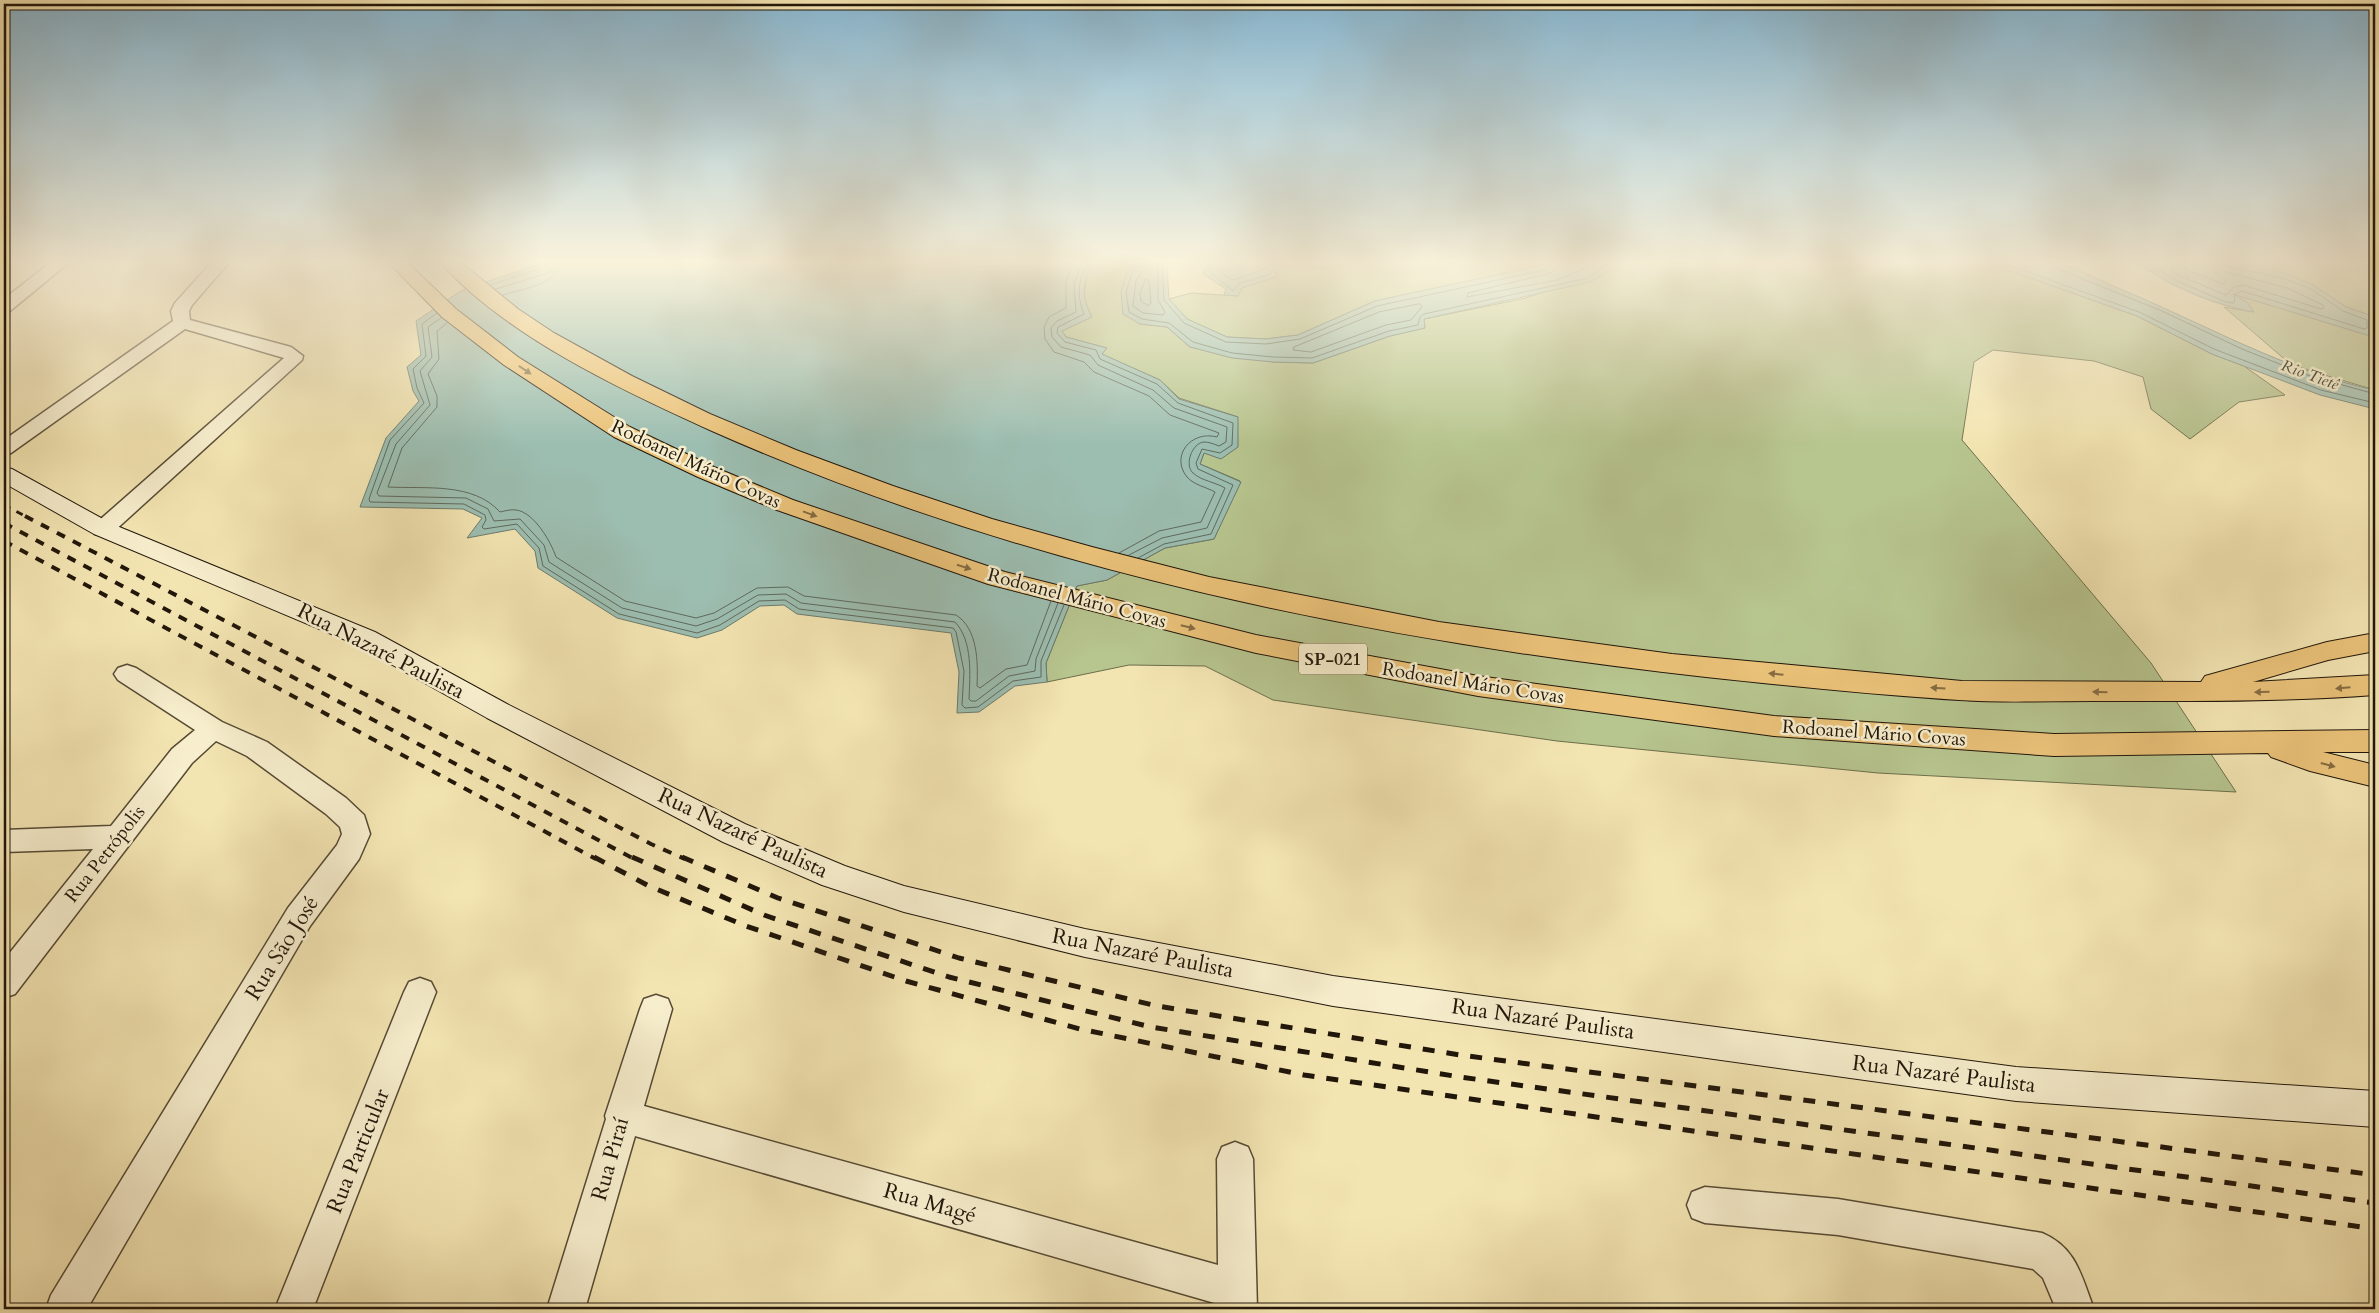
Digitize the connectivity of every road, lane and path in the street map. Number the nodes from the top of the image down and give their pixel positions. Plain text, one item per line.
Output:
1 (460, 321) edge
2 (526, 321) edge
3 (182, 323) joint
4 (4, 449) edge
5 (4, 474) edge
6 (103, 529) junction
7 (2375, 642) edge
8 (128, 674) dead end
9 (2375, 685) edge
10 (2196, 692) junction
11 (213, 729) junction
12 (2368, 742) edge
13 (2266, 744) junction
14 (2375, 776) edge
15 (118, 838) junction
16 (4, 841) edge
17 (4, 984) edge
18 (420, 992) dead end
19 (656, 1009) dead end
20 (2375, 1109) edge
21 (622, 1116) junction
22 (1235, 1159) dead end
23 (1705, 1205) dead end
24 (1238, 1300) edge
25 (65, 1309) edge
26 (294, 1309) edge
27 (566, 1309) edge
28 (2075, 1309) edge

1 -> 13 highway, Rodoanel Mário Covas / SP-021
10 -> 2 highway, SP-021
3 - 4 street
3 - 6 street
5 - 6 main road, Rua Nazaré Paulista
6 - 20 main road, Rua Nazaré Paulista
7 - 10 highway
8 - 11 street, Rua São José
9 -> 10 highway, SP-021
11 - 15 street, Rua Petrópolis
11 - 25 street, Rua São José
12 - 13 highway, Rodoanel Mário Covas / SP-021
13 -> 14 highway
15 - 16 street
15 - 17 street, Rua Petrópolis
18 - 26 street, Rua Particular
19 - 21 street, Rua Piraí
21 - 24 street, Rua Magé
21 - 27 street, Rua Piraí
22 - 24 street
23 - 28 street

